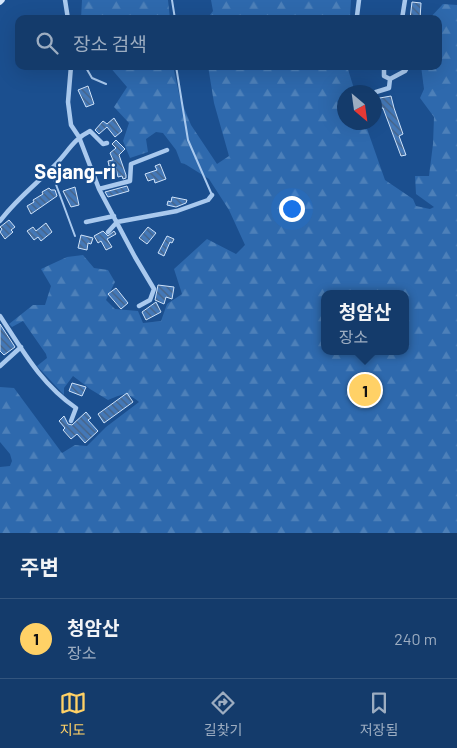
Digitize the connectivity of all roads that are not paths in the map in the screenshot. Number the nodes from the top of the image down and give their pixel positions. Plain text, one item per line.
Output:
1 (66, 0) edge
2 (172, 0) edge
3 (359, 0) edge
4 (405, 0) edge
5 (68, 15) edge
6 (174, 15) edge
7 (357, 15) edge
8 (403, 15) edge
9 (72, 70) edge
10 (87, 70) edge
11 (177, 70) edge
12 (384, 70) edge
13 (406, 70) edge
14 (390, 79) junction
15 (106, 84) dead end
16 (382, 90) edge
17 (79, 137) junction
18 (107, 143) dead end
19 (166, 150) dead end
20 (50, 169) junction
21 (99, 189) junction
22 (212, 196) joint
23 (114, 216) junction
24 (0, 221) edge
25 (86, 222) dead end
26 (117, 222) junction
27 (108, 232) dead end
28 (74, 236) dead end
29 (140, 306) dead end
30 (0, 316) edge
31 (21, 347) junction
32 (0, 366) edge
33 (72, 421) dead end

1 - 5 street
2 - 6 lane
3 - 7 street
4 - 8 street
9 - 17 street
10 - 15 lane
11 - 22 lane
12 - 14 street
13 - 14 street
14 - 16 street
17 - 18 street
17 - 20 street
17 - 21 street
19 - 21 street
20 - 24 street
20 - 28 lane
21 - 23 street
22 - 26 street
23 - 25 street
23 - 26 street
26 - 27 street
26 - 29 street
30 - 31 street
31 - 32 street
31 - 33 street

